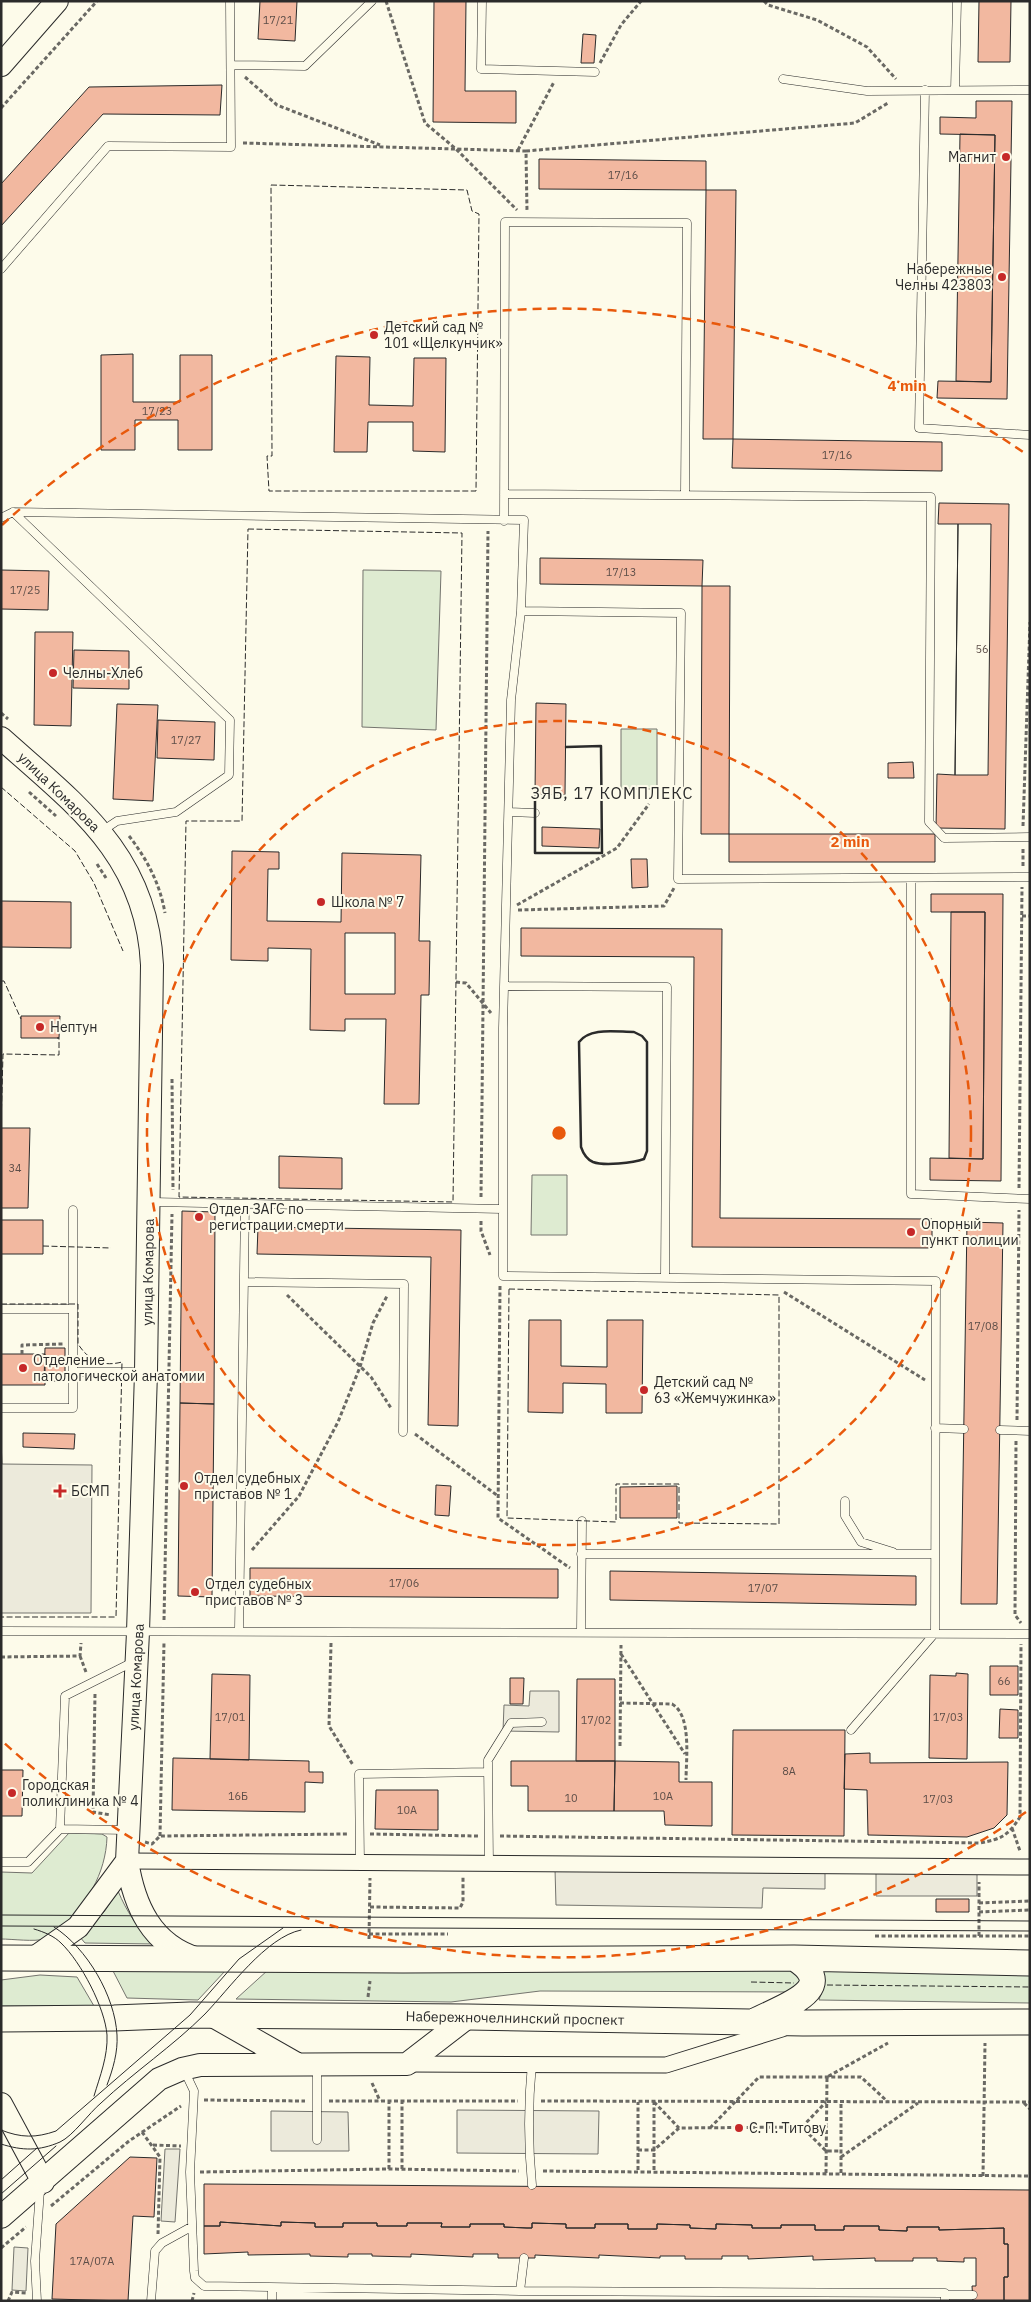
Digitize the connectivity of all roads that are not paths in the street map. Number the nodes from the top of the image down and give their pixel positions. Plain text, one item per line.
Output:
1 (57, 1) edge
2 (230, 1) edge
3 (372, 1) edge
4 (482, 1) edge
5 (957, 1) edge
6 (1, 65) edge
7 (231, 65) junction
8 (595, 72) road end
9 (783, 79) dead end
10 (924, 90) junction
11 (956, 90) junction
12 (1030, 90) edge
13 (1, 268) edge
14 (1030, 435) edge
15 (504, 494) junction
16 (685, 495) junction
17 (12, 512) junction
18 (1, 518) edge
19 (504, 521) junction
20 (521, 611) junction
21 (1, 738) edge
22 (509, 812) junction
23 (535, 813) dead end
24 (101, 832) junction
25 (1026, 837) edge
26 (1026, 877) edge
27 (912, 878) junction
28 (506, 986) junction
29 (1030, 1199) edge
30 (149, 1202) junction
31 (245, 1204) junction
32 (502, 1209) junction
33 (73, 1210) dead end
34 (665, 1278) junction
35 (244, 1282) junction
36 (1, 1309) edge
37 (73, 1309) junction
38 (74, 1372) junction
39 (146, 1372) junction
40 (1, 1408) edge
41 (936, 1428) junction
42 (403, 1429) road end
43 (964, 1429) dead end
44 (1000, 1430) dead end
45 (1030, 1431) edge
46 (845, 1501) dead end
47 (582, 1521) dead end
48 (581, 1554) junction
49 (899, 1554) junction
50 (935, 1554) junction
51 (1, 1630) edge
52 (240, 1630) junction
53 (581, 1631) junction
54 (138, 1632) junction
55 (935, 1633) junction
56 (1026, 1634) edge
57 (137, 1660) junction
58 (542, 1722) dead end
59 (851, 1730) dead end
60 (488, 1772) junction
61 (60, 1829) junction
62 (124, 1832) junction
63 (127, 1861) junction
64 (1, 1862) edge
65 (365, 1863) junction
66 (489, 1864) junction
67 (1030, 1868) edge
68 (1, 1958) edge
69 (34, 1958) junction
70 (794, 1958) junction
71 (198, 1959) junction
72 (1030, 1963) edge
73 (211, 2015) junction
74 (468, 2017) junction
75 (1, 2018) edge
76 (753, 2022) junction
77 (1030, 2022) edge
78 (803, 2023) junction
79 (532, 2063) junction
80 (307, 2064) junction
81 (407, 2064) junction
82 (182, 2069) junction
83 (1, 2104) edge
84 (317, 2140) dead end
85 (42, 2184) junction
86 (532, 2185) dead end
87 (1, 2217) edge
88 (191, 2226) junction
89 (524, 2258) dead end
90 (272, 2288) junction
91 (520, 2291) junction
92 (973, 2296) dead end
93 (37, 2297) edge
94 (945, 2298) edge
95 (151, 2301) edge
96 (272, 2301) edge

1 - 6 street
2 - 7 lane
3 - 7 lane
4 - 8 lane
5 - 11 lane
7 - 13 lane
9 - 10 lane
10 - 11 lane
10 - 14 lane
11 - 12 lane
15 - 16 lane
15 - 16 lane
15 - 19 lane
16 - 25 lane
17 - 18 lane
17 - 19 lane
17 - 24 lane
19 - 20 lane
20 - 22 lane
20 - 27 lane
21 - 24 street, улица Комарова
22 - 23 lane
22 - 28 lane
24 - 30 street, улица Комарова
26 - 27 lane
27 - 29 lane
28 - 32 lane
28 - 34 lane
30 - 31 lane
30 - 39 street, улица Комарова
31 - 32 lane
31 - 35 lane
32 - 34 lane
33 - 37 lane
34 - 41 lane
35 - 42 lane
35 - 52 lane
36 - 37 lane
37 - 38 lane
38 - 39 lane
38 - 40 lane
39 - 54 street, улица Комарова
41 - 43 lane
41 - 50 lane
44 - 45 lane
46 - 49 lane
47 - 48 lane
48 - 49 lane
48 - 53 lane
49 - 50 lane
50 - 55 lane
51 - 54 lane
52 - 53 lane
52 - 54 lane
53 - 55 lane
54 - 57 street, улица Комарова
55 - 56 lane
55 - 59 lane
57 - 61 lane
57 - 62 street, улица Комарова
58 - 60 lane
60 - 65 lane
60 - 66 lane
61 - 62 lane
61 - 64 lane
62 - 63 street, улица Комарова
63 - 65 street
63 - 69 street
63 - 71 street, улица Комарова
65 - 66 street
66 - 67 street
68 - 69 main road
69 - 71 main road
70 - 71 main road
70 - 72 main road
70 - 76 main road
73 - 74 main road, Набережночелнинский проспект
73 - 75 main road, Набережночелнинский проспект
73 - 80 street
74 - 76 main road, Набережночелнинский проспект
74 - 81 street
76 - 78 main road, Набережночелнинский проспект
77 - 78 main road, Набережночелнинский проспект
78 - 79 street
79 - 81 street
79 - 86 lane
80 - 81 street
80 - 82 street
80 - 84 lane
82 - 85 street
82 - 88 lane
83 - 85 street
85 - 87 street
85 - 93 lane
88 - 90 lane
88 - 95 lane
89 - 91 lane
90 - 91 lane
90 - 96 lane
91 - 94 lane
92 - 94 lane

